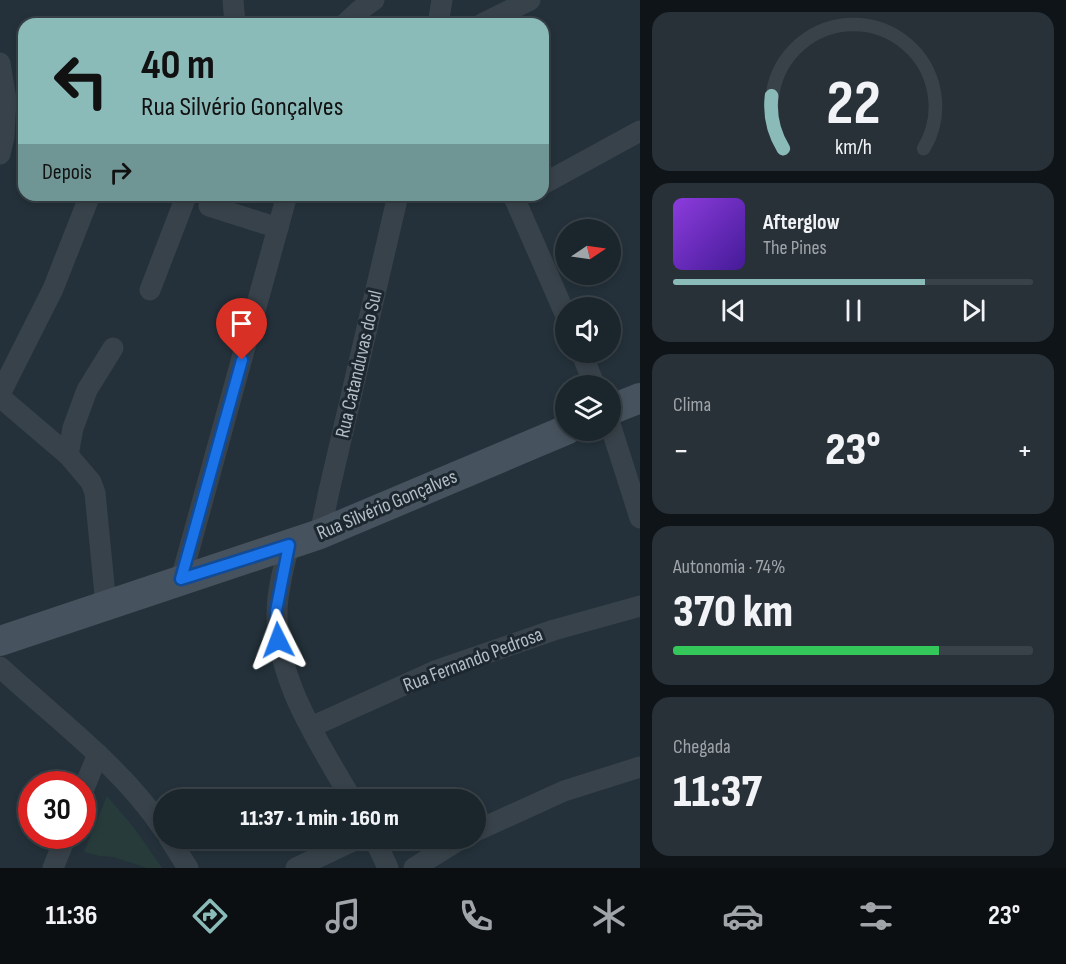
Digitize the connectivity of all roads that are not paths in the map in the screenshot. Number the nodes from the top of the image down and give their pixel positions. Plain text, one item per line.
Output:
1 (232, 0) edge
2 (374, 0) edge
3 (442, 0) edge
4 (531, 0) edge
5 (234, 18) edge
6 (351, 18) edge
7 (439, 18) edge
8 (494, 18) edge
9 (0, 63) edge
10 (15, 98) edge
11 (640, 131) edge
12 (0, 154) edge
13 (549, 181) edge
14 (88, 201) edge
15 (175, 201) edge
16 (211, 201) edge
17 (285, 201) edge
18 (397, 201) edge
19 (519, 201) edge
20 (278, 228) junction
21 (150, 290) dead end
22 (558, 297) edge
23 (113, 348) dead end
24 (0, 396) edge
25 (640, 398) edge
26 (621, 406) edge
27 (555, 435) edge
28 (615, 441) edge
29 (68, 455) junction
30 (640, 518) edge
31 (320, 534) junction
32 (289, 545) junction
33 (181, 579) junction
34 (106, 605) junction
35 (640, 606) edge
36 (0, 641) edge
37 (0, 667) edge
38 (311, 727) junction
39 (98, 754) junction
40 (640, 767) edge
41 (91, 771) edge
42 (346, 789) edge
43 (153, 816) edge
44 (486, 826) edge
45 (61, 849) edge
46 (176, 849) edge
47 (336, 849) edge
48 (379, 849) edge
49 (444, 849) edge
50 (53, 868) edge
51 (188, 868) edge
52 (296, 868) edge
53 (388, 868) edge
54 (414, 868) edge

1 - 5 street
2 - 6 street
3 - 7 street
4 - 8 street
9 - 10 street
10 - 12 street
11 - 13 street
14 - 24 street
15 - 21 street
16 - 20 street
17 - 20 street
18 - 31 street, Rua Catanduvas do Sul
19 - 22 street
20 - 33 street
23 - 29 street
24 - 29 street
25 - 26 street
27 - 31 street, Rua Silvério Gonçalves
28 - 30 street
29 - 34 street
31 - 32 street, Rua Silvério Gonçalves
32 - 33 street, Rua Silvério Gonçalves
32 - 38 street
33 - 34 street, Rua Silvério Gonçalves
34 - 36 street, Rua Silvério Gonçalves
35 - 38 street, Rua Fernando Pedrosa
37 - 39 street
38 - 42 street
39 - 41 street
39 - 43 street
40 - 44 street
45 - 50 street
46 - 51 street
47 - 52 street
48 - 53 street
49 - 54 street

